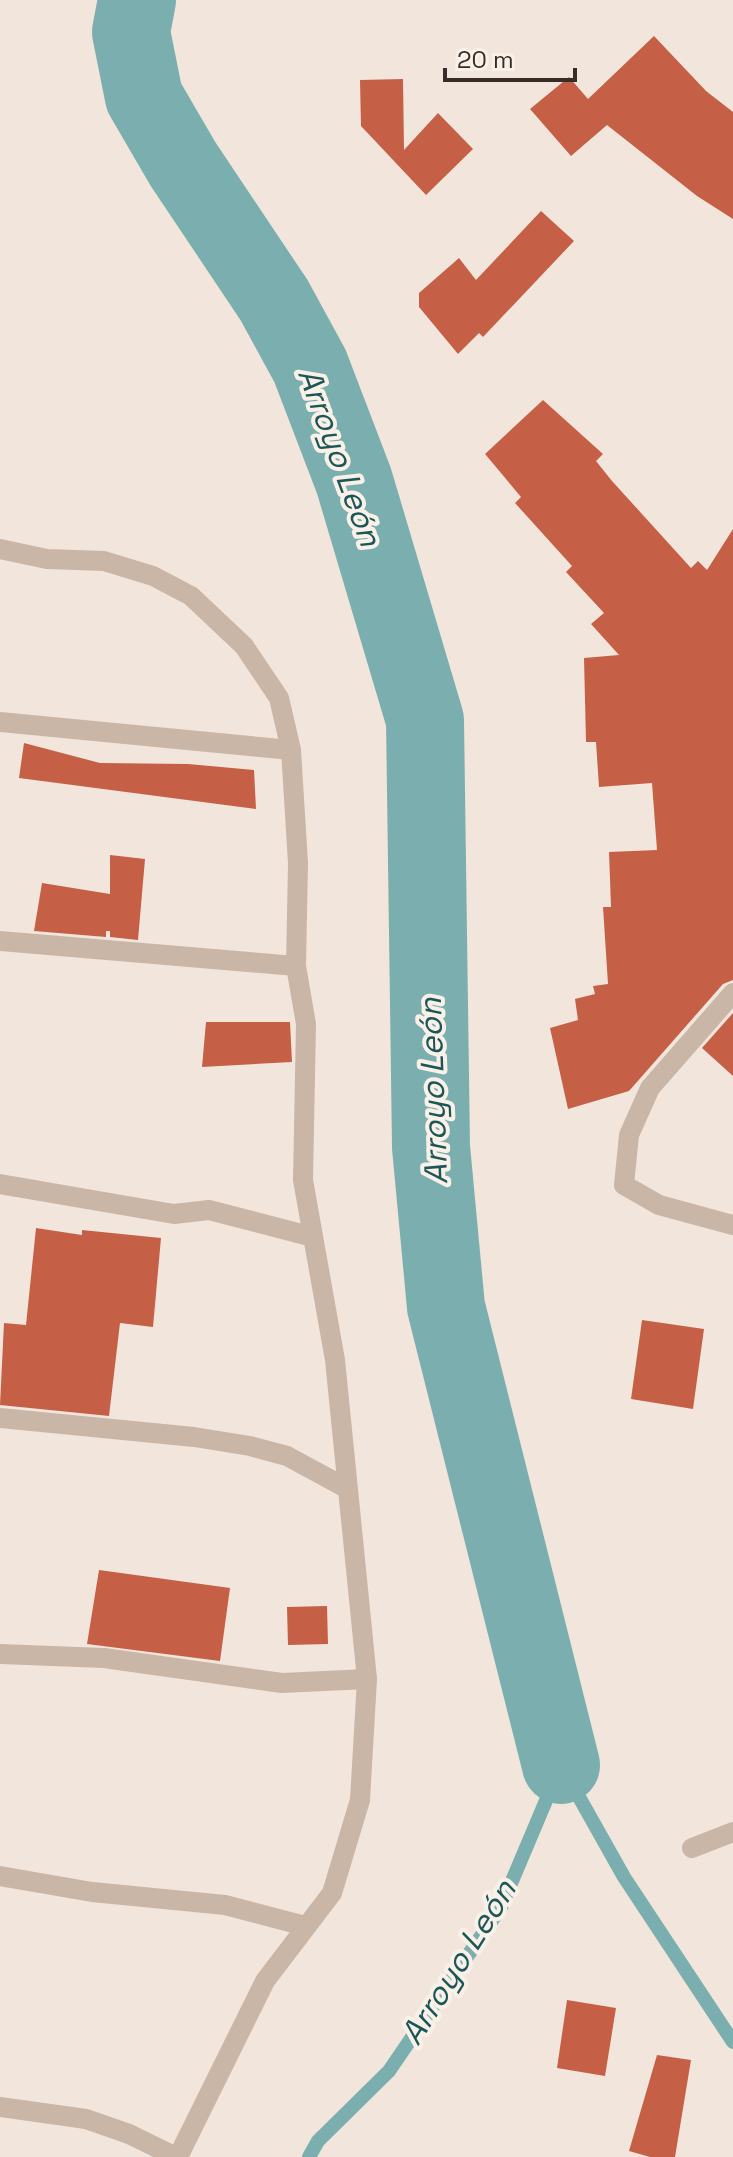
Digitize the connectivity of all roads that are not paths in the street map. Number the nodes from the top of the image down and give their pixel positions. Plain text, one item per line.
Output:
1 (0, 549) edge
2 (0, 722) edge
3 (291, 750) junction
4 (0, 941) edge
5 (296, 966) junction
6 (733, 993) edge
7 (0, 1184) edge
8 (733, 1225) edge
9 (313, 1237) junction
10 (0, 1418) edge
11 (346, 1488) junction
12 (0, 1654) edge
13 (367, 1679) junction
14 (733, 1832) edge
15 (692, 1848) dead end
16 (0, 1876) edge
17 (305, 1926) junction
18 (0, 2107) edge
19 (177, 2157) edge

1 - 3 street
2 - 3 street
3 - 5 street
4 - 5 street
5 - 9 street
6 - 8 street
7 - 9 street
9 - 11 street
10 - 11 street
11 - 13 street
12 - 13 street
13 - 17 street
14 - 15 street
16 - 17 street
17 - 19 street
18 - 19 street

